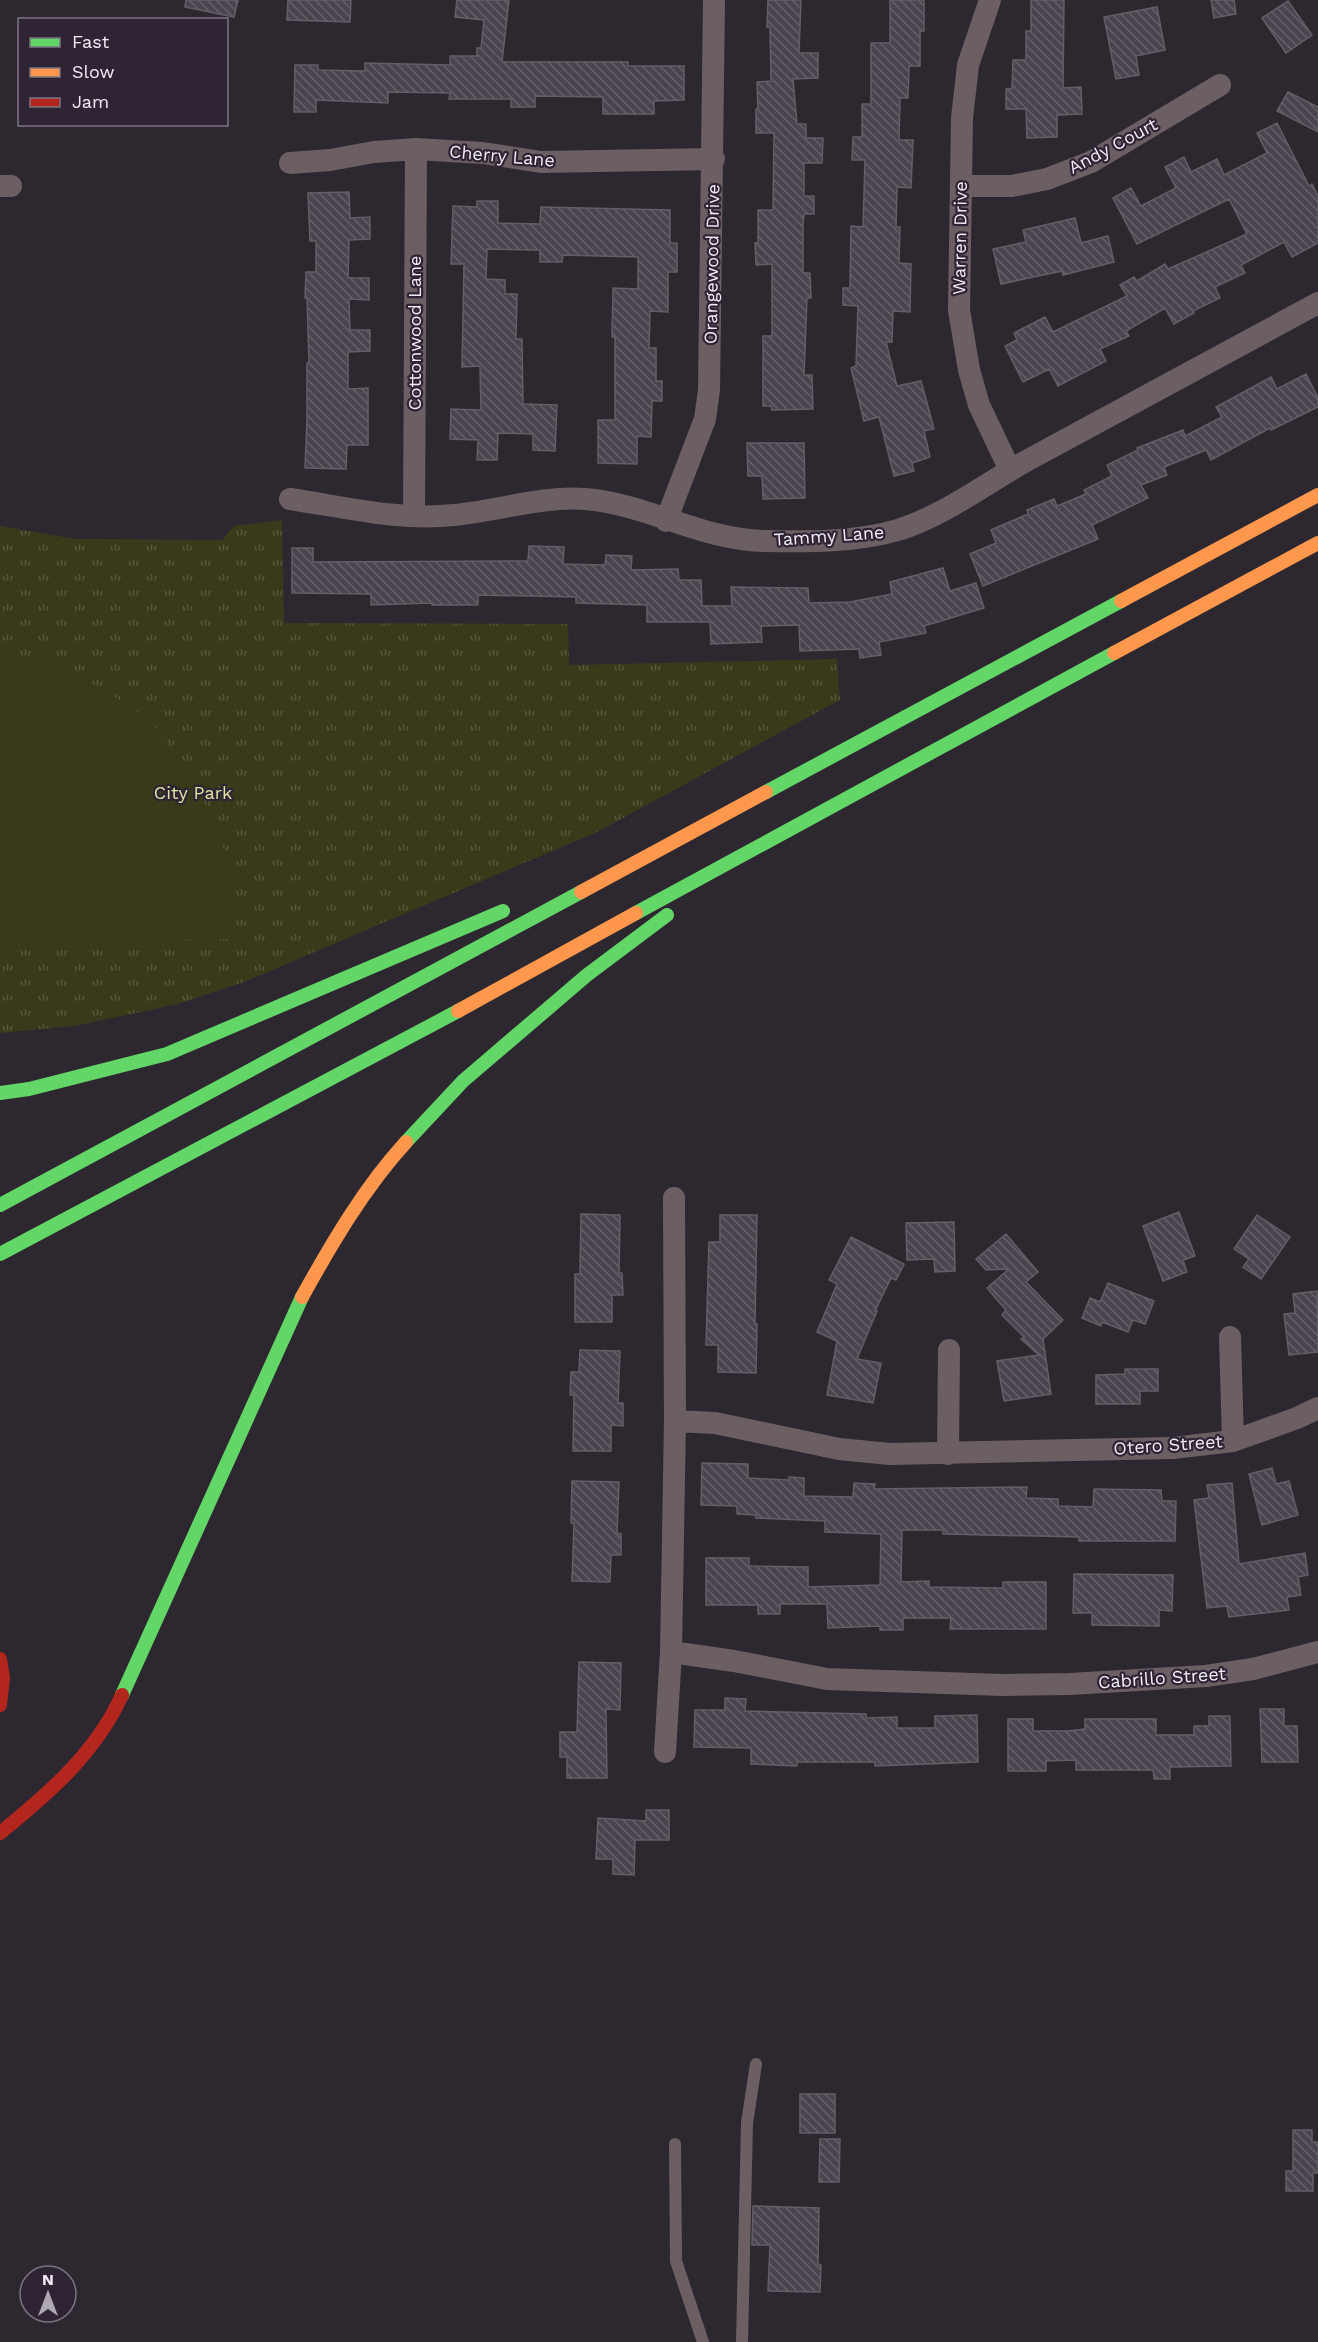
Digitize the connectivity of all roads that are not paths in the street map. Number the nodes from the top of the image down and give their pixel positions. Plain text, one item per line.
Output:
1 (714, 0) edge
2 (990, 0) edge
3 (1220, 85) dead end
4 (416, 149) junction
5 (714, 159) junction
6 (290, 163) dead end
7 (961, 186) junction
8 (1318, 303) edge
9 (1010, 470) junction
10 (1318, 495) edge
11 (290, 499) dead end
12 (414, 516) junction
13 (666, 520) junction
14 (1318, 543) edge
15 (764, 842) junction
16 (602, 879) junction
17 (536, 901) dead end
18 (514, 908) dead end
19 (0, 1093) edge
20 (674, 1198) dead end
21 (0, 1204) edge
22 (0, 1254) edge
23 (1230, 1337) dead end
24 (949, 1350) dead end
25 (1318, 1408) edge
26 (675, 1421) junction
27 (1233, 1441) junction
28 (948, 1454) junction
29 (671, 1652) junction
30 (1318, 1652) edge
31 (0, 1659) edge
32 (0, 1705) edge
33 (665, 1752) dead end
34 (0, 1833) edge
35 (756, 2064) dead end
36 (675, 2144) dead end
37 (703, 2342) edge
38 (742, 2342) edge

1 - 5 street, Orangewood Drive
2 - 7 street, Warren Drive
3 - 7 street, Andy Court
4 - 5 street, Cherry Lane
4 - 6 street, Cherry Lane
4 - 12 street, Cottonwood Lane
5 - 13 street, Orangewood Drive
7 - 9 street, Warren Drive
8 - 9 street, Tammy Lane
9 - 13 street, Tammy Lane
10 - 16 highway
11 - 12 street, Tammy Lane
12 - 13 street, Tammy Lane
14 - 15 highway
15 - 22 highway
15 - 34 highway
16 - 17 highway
16 - 21 highway
18 - 19 highway
20 - 26 street
23 - 27 street
24 - 28 street
25 - 27 street, Otero Street
26 - 28 street, Otero Street
26 - 29 street
27 - 28 street, Otero Street
29 - 30 street, Cabrillo Street
29 - 33 street
31 - 32 highway
35 - 38 lane
36 - 37 lane

